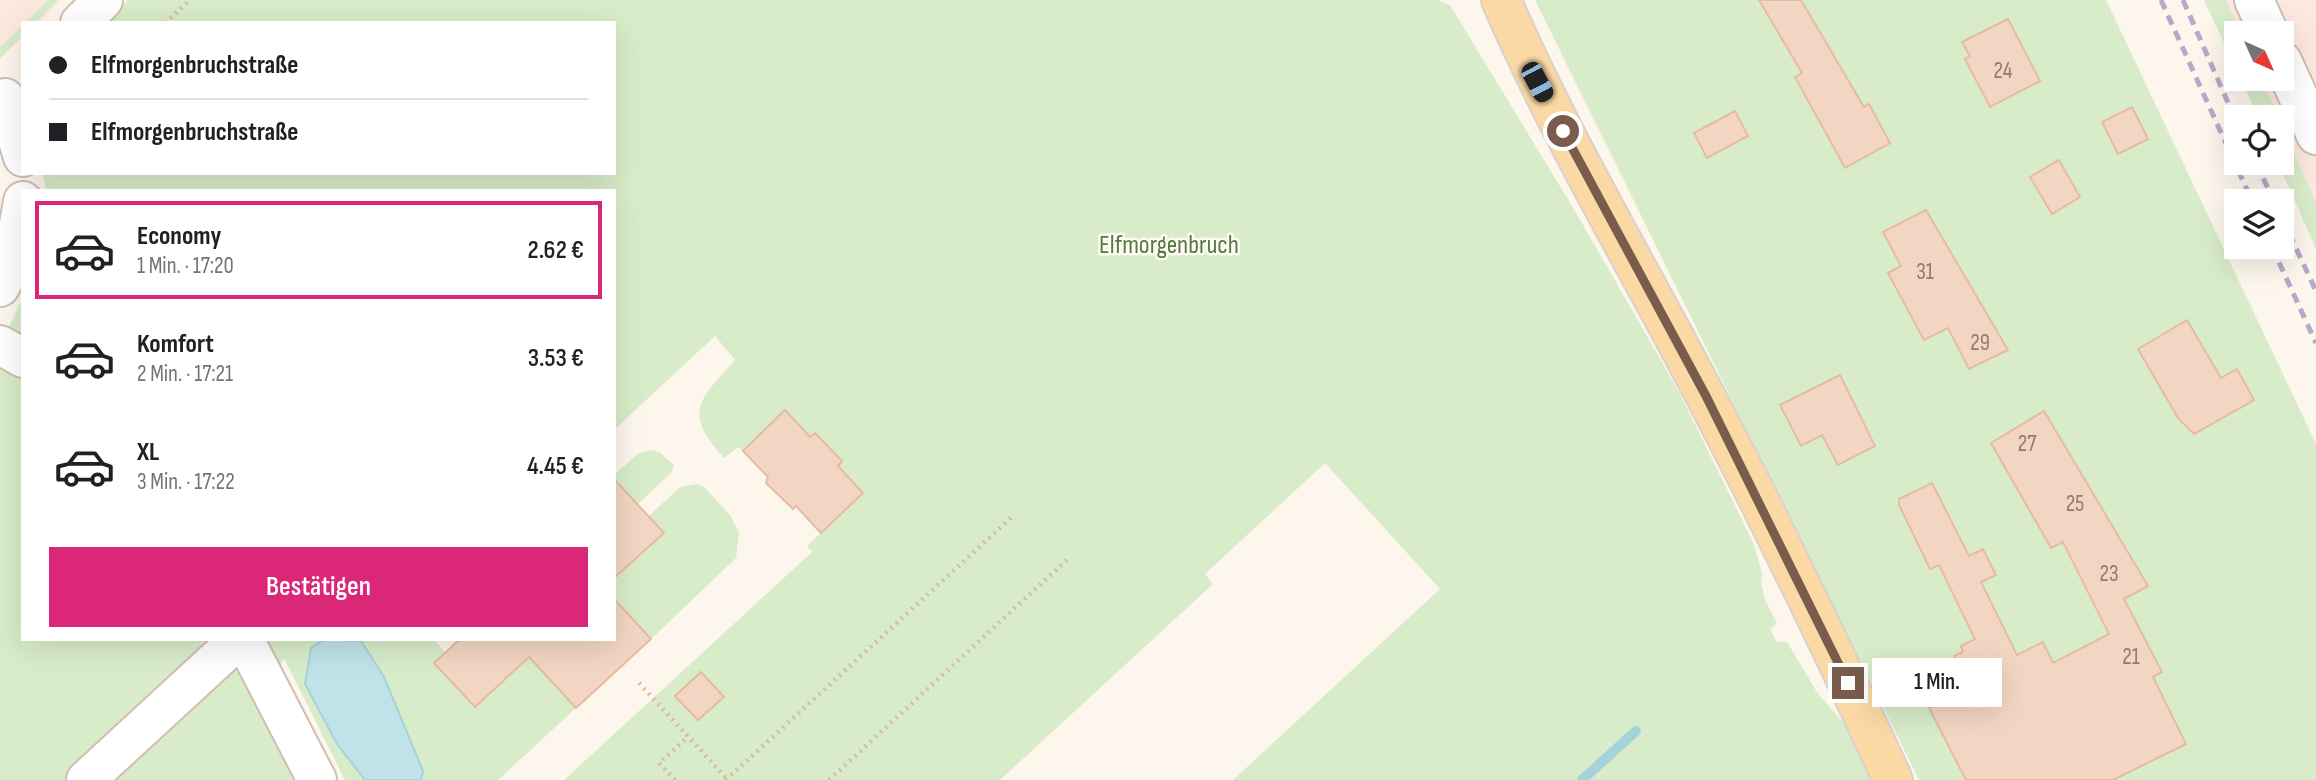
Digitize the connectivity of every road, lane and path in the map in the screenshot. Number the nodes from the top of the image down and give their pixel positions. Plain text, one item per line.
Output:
1 (103, 0) edge
2 (190, 0) edge
3 (1472, 0) edge
4 (1501, 0) edge
5 (2254, 0) edge
6 (82, 21) edge
7 (167, 21) edge
8 (2264, 21) edge
9 (1537, 82) junction
10 (2294, 87) edge
11 (9, 94) edge
12 (2316, 135) edge
13 (21, 148) edge
14 (21, 221) edge
15 (0, 287) edge
16 (0, 345) edge
17 (21, 357) edge
18 (1014, 515) dead end
19 (1069, 558) dead end
20 (239, 641) edge
21 (242, 641) edge
22 (639, 683) dead end
23 (688, 737) junction
24 (86, 780) edge
25 (317, 780) edge
26 (675, 780) edge
27 (727, 780) edge
28 (829, 780) edge
29 (1893, 780) edge

1 - 6 lane
2 - 7 path
3 - 9 main road
4 - 9 main road
5 - 8 lane
9 - 29 main road
10 - 12 lane
11 - 13 lane
14 - 15 lane
16 - 17 lane
18 - 27 path
19 - 28 path
20 - 24 lane
21 - 25 lane
22 - 23 path
23 - 26 path
23 - 27 path

